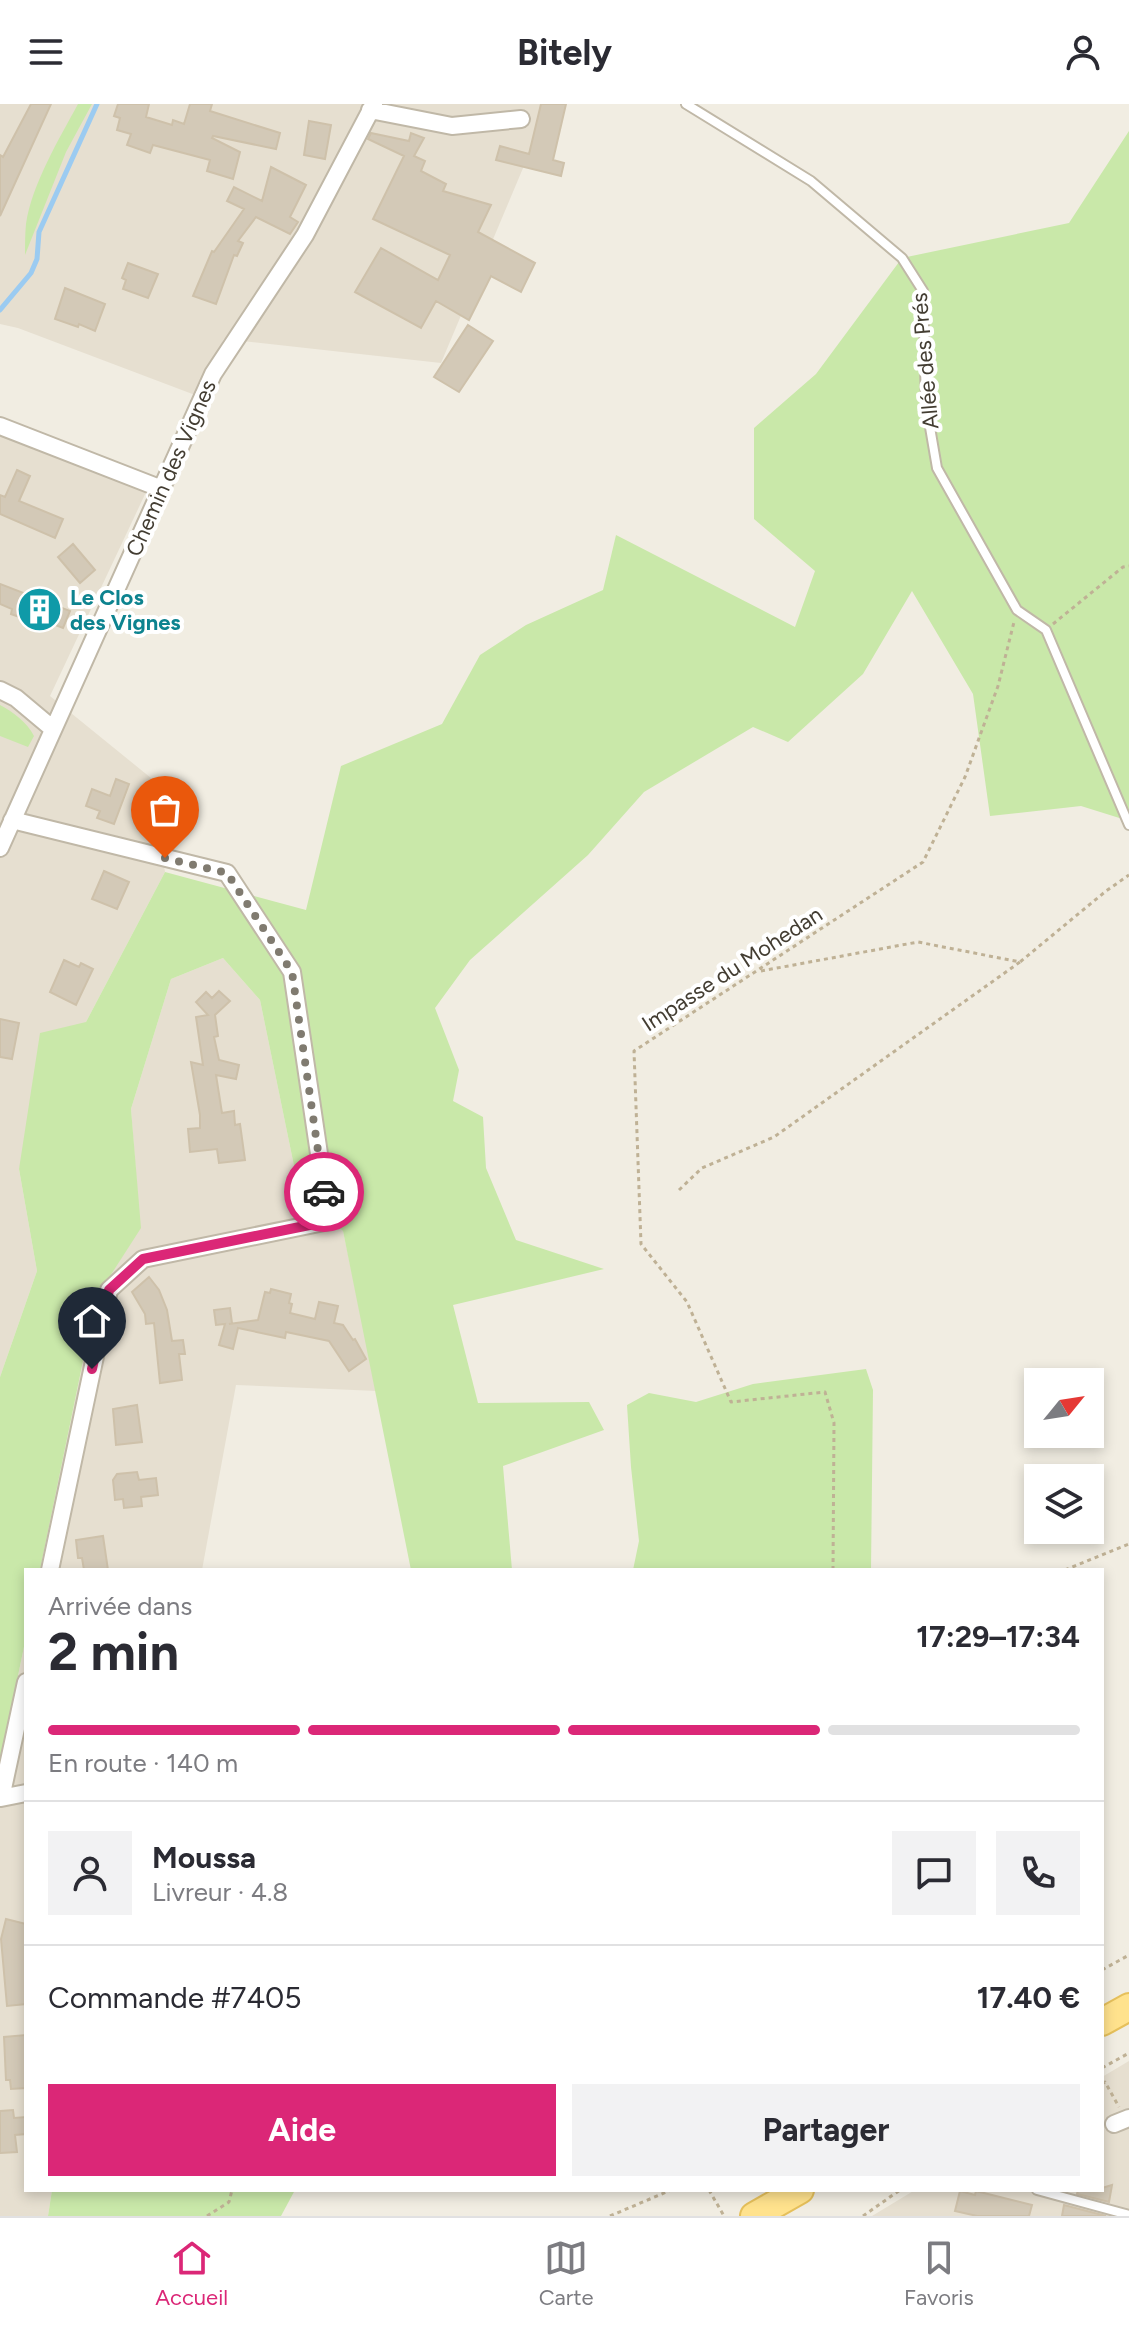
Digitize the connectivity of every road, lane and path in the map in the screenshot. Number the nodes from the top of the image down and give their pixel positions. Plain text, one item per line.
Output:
1 (686, 104) edge
2 (372, 107) edge
3 (521, 119) dead end
4 (0, 426) edge
5 (162, 489) junction
6 (1129, 566) edge
7 (1017, 610) junction
8 (1046, 630) junction
9 (0, 690) edge
10 (53, 729) junction
11 (12, 820) junction
12 (1129, 825) edge
13 (0, 848) edge
14 (1129, 875) edge
15 (1020, 962) junction
16 (757, 972) junction
17 (679, 1190) dead end
18 (1129, 1544) edge
19 (50, 1568) edge
20 (833, 1568) edge
21 (1070, 1568) edge
22 (24, 1692) edge
23 (24, 1794) edge
24 (1, 1801) edge
25 (1129, 1955) edge
26 (1104, 1969) edge
27 (1129, 2007) edge
28 (1104, 2021) edge
29 (1129, 2053) edge
30 (1104, 2067) edge
31 (1104, 2083) edge
32 (1123, 2121) edge
33 (232, 2192) edge
34 (666, 2192) edge
35 (710, 2192) edge
36 (796, 2192) edge
37 (897, 2192) edge
38 (1044, 2192) edge
39 (1129, 2215) edge
40 (207, 2216) edge
41 (610, 2216) edge
42 (724, 2216) edge
43 (754, 2216) edge
44 (863, 2216) edge

1 - 7 lane, Allée des Prés
2 - 3 street
2 - 5 street, Chemin des Vignes
4 - 5 street
5 - 10 street, Chemin des Vignes
6 - 8 path
7 - 8 lane, Allée des Prés
7 - 16 path, Impasse du Mohedan
8 - 12 lane
9 - 10 street
10 - 11 street, Chemin des Vignes
11 - 13 street, Chemin des Vignes
11 - 19 street
14 - 15 path
15 - 16 path
15 - 17 path
16 - 20 path, Impasse du Mohedan
18 - 21 path
22 - 24 street
23 - 24 street
25 - 26 path
27 - 28 main road
29 - 30 path
31 - 32 path
33 - 40 path
34 - 41 path
35 - 42 path
36 - 43 main road
37 - 44 path
38 - 39 lane

